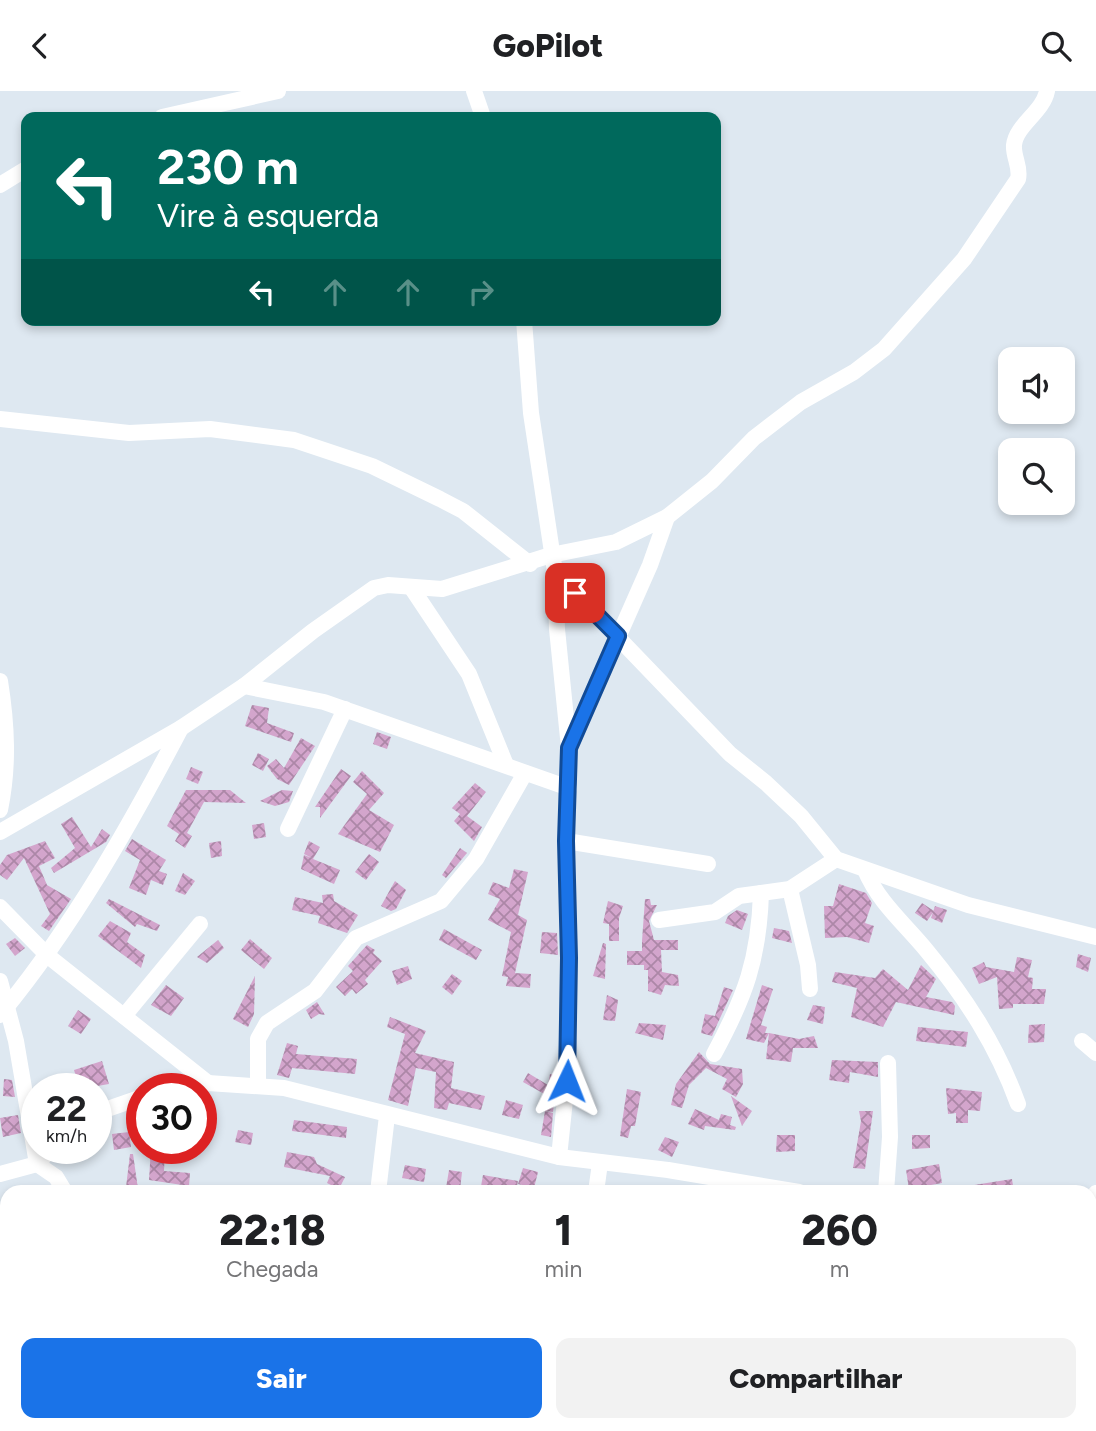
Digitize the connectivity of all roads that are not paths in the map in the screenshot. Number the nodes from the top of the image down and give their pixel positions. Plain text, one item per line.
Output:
1 (278, 91) edge
2 (474, 91) edge
3 (1047, 91) edge
4 (184, 112) edge
5 (481, 112) edge
6 (21, 172) edge
7 (0, 185) edge
8 (524, 326) edge
9 (0, 419) edge
10 (667, 517) junction
11 (551, 555) junction
12 (530, 564) junction
13 (555, 572) junction
14 (411, 587) junction
15 (618, 636) junction
16 (0, 681) edge
17 (244, 687) junction
18 (345, 709) junction
19 (181, 728) junction
20 (569, 748) junction
21 (506, 765) junction
22 (525, 773) junction
23 (569, 788) junction
24 (0, 810) edge
25 (288, 829) dead end
26 (0, 832) edge
27 (566, 841) junction
28 (836, 859) junction
29 (709, 864) dead end
30 (864, 870) junction
31 (790, 889) junction
32 (761, 893) junction
33 (0, 907) edge
34 (659, 920) dead end
35 (200, 924) dead end
36 (1096, 937) edge
37 (48, 956) junction
38 (0, 981) edge
39 (810, 989) dead end
40 (4, 1010) edge
41 (124, 1016) junction
42 (1082, 1041) dead end
43 (1096, 1053) edge
44 (714, 1055) dead end
45 (888, 1063) dead end
46 (195, 1073) edge
47 (217, 1083) edge
48 (258, 1084) junction
49 (21, 1089) edge
50 (1018, 1104) dead end
51 (387, 1115) junction
52 (559, 1157) junction
53 (600, 1163) junction
54 (37, 1164) joint
55 (0, 1174) edge
56 (61, 1185) edge
57 (378, 1185) edge
58 (597, 1185) edge
59 (757, 1185) edge
60 (887, 1185) edge

1 - 4 street
2 - 5 street
3 - 10 street
6 - 7 street
8 - 11 street
9 - 12 street
10 - 11 street
10 - 15 street
11 - 12 street
11 - 13 street
12 - 14 street
13 - 15 street
13 - 20 street
14 - 17 street
14 - 21 street
15 - 20 street
15 - 28 street
16 - 24 street
17 - 18 street
17 - 19 street
18 - 21 street
18 - 25 street
19 - 26 street
19 - 37 street
20 - 23 street
21 - 22 street
22 - 23 street
22 - 48 street
23 - 27 street
27 - 29 street
27 - 52 street
28 - 30 street
28 - 31 street
30 - 36 street
30 - 50 street
31 - 32 street
31 - 39 street
32 - 34 street
32 - 44 street
33 - 37 street
35 - 41 street
37 - 40 street
37 - 41 street
38 - 40 street
40 - 49 street
41 - 46 street
42 - 43 street
45 - 60 street
47 - 48 street
48 - 51 street
51 - 52 street
51 - 57 street
52 - 53 street
53 - 58 street
53 - 59 street
54 - 55 street
54 - 56 street

